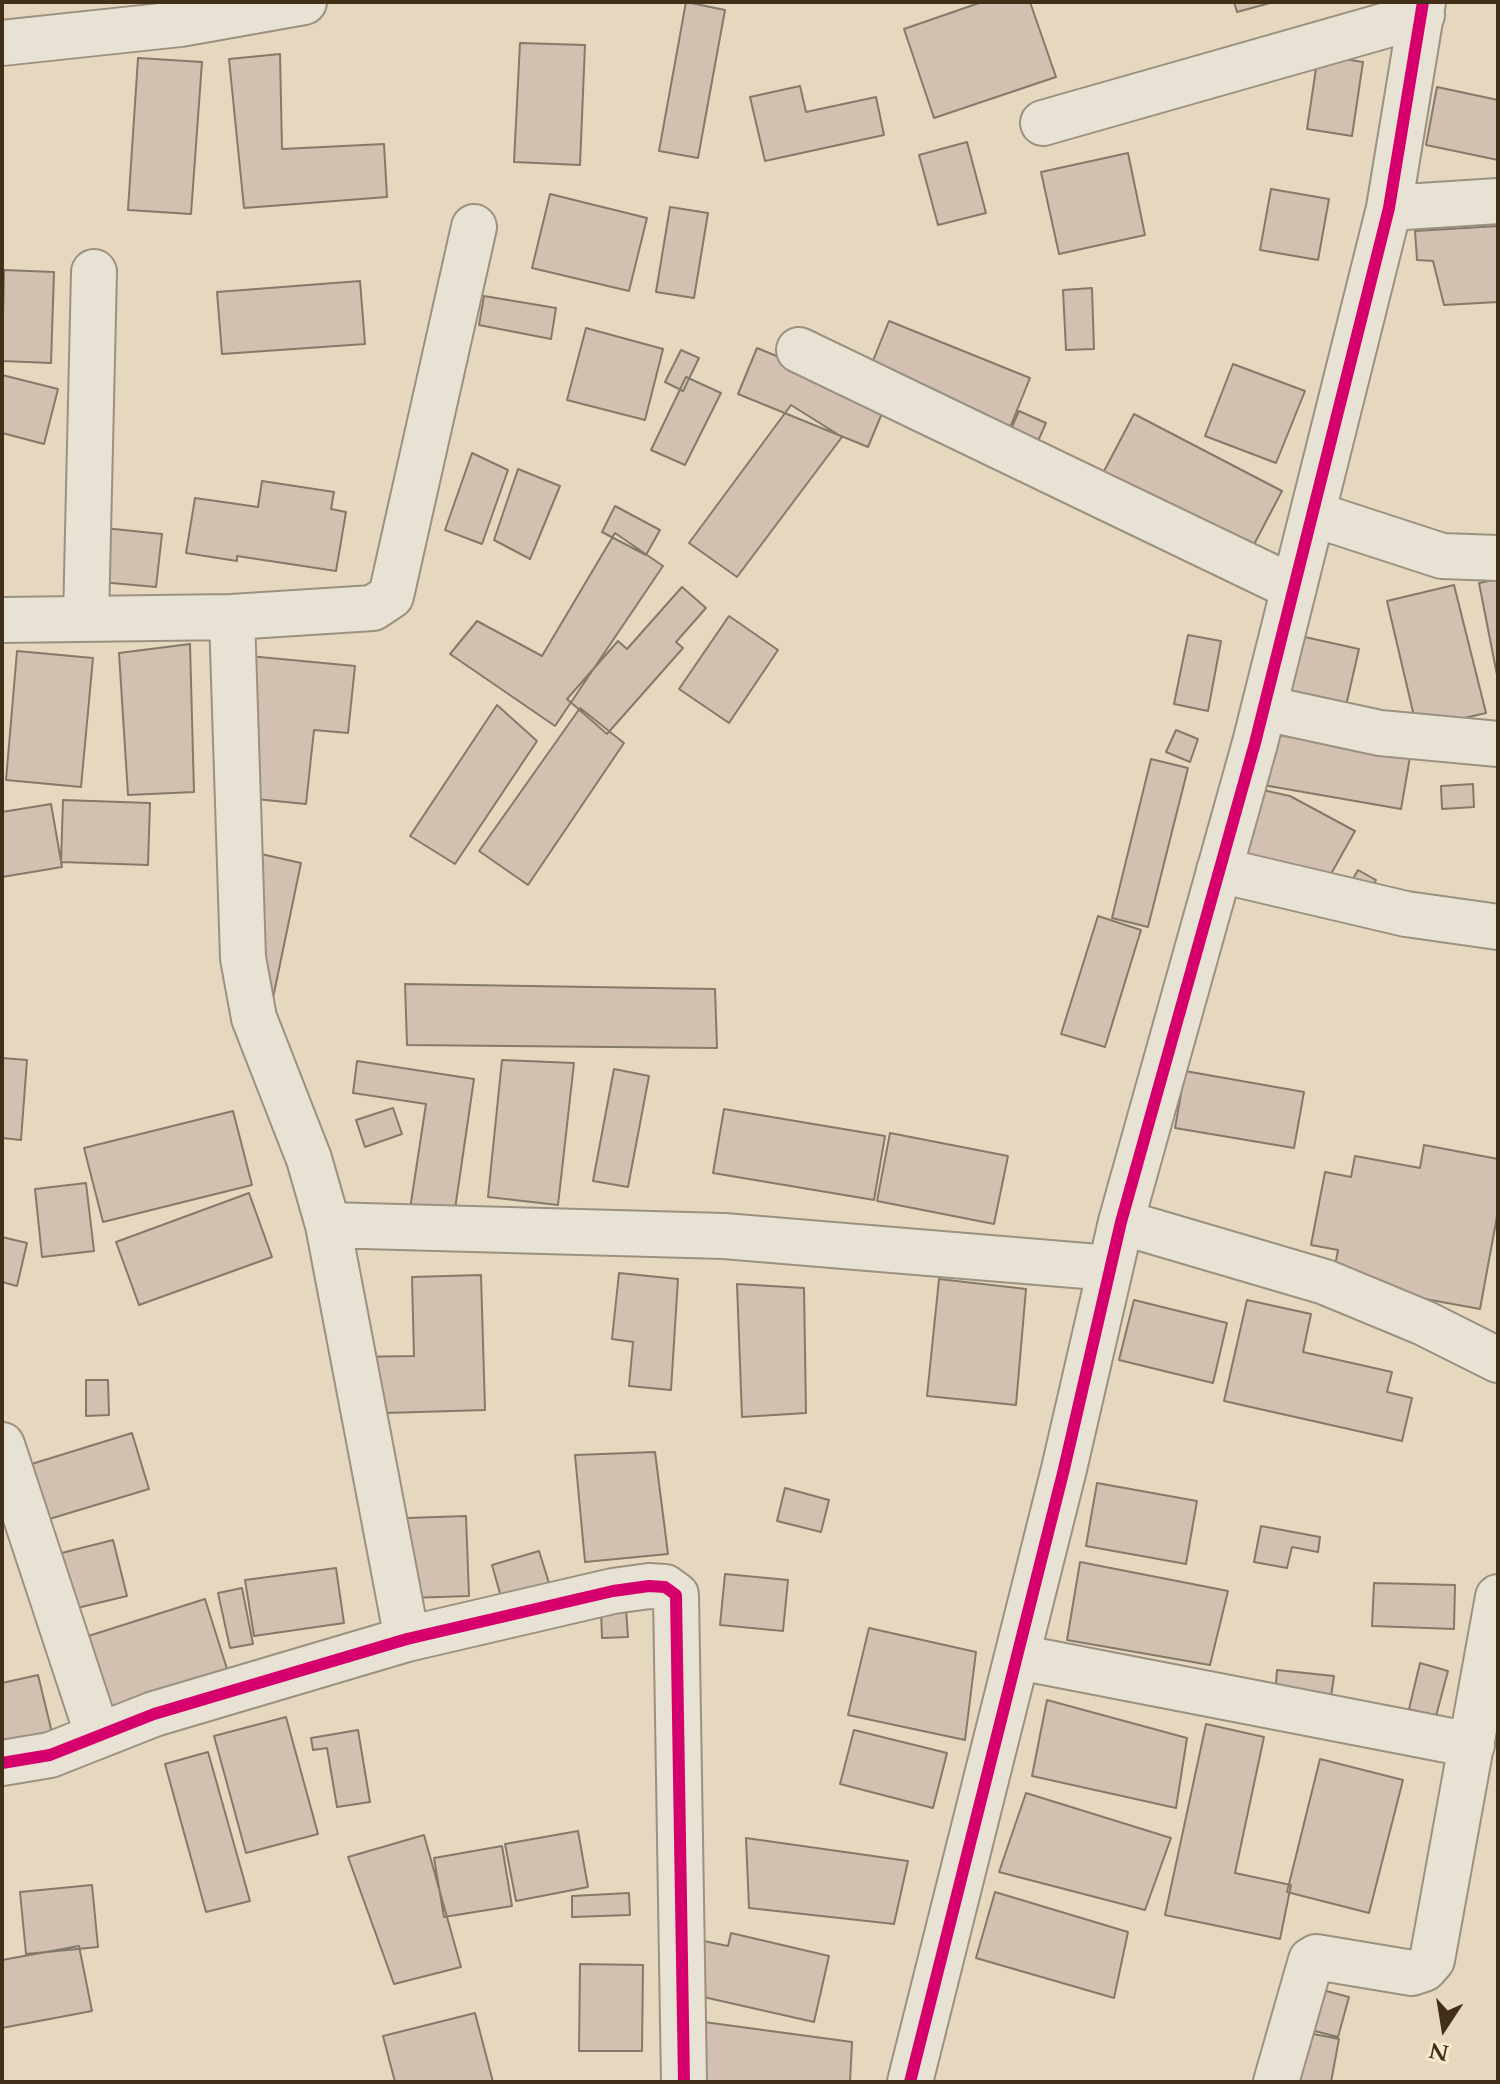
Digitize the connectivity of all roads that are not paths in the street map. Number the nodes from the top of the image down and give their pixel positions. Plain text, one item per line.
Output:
1 (304, 2) edge
2 (1422, 9) edge
3 (2, 43) edge
4 (1043, 123) dead end
5 (1498, 201) edge
6 (1389, 208) junction
7 (474, 227) dead end
8 (94, 272) dead end
9 (799, 350) dead end
10 (1313, 514) junction
11 (1498, 558) edge
12 (1294, 588) junction
13 (232, 617) junction
14 (86, 619) junction
15 (2, 620) edge
16 (1264, 708) junction
17 (1498, 744) edge
18 (1219, 870) junction
19 (1498, 927) edge
20 (1121, 1222) junction
21 (328, 1225) junction
22 (1110, 1268) junction
23 (1498, 1360) edge
24 (2, 1445) edge
25 (1498, 1597) edge
26 (407, 1639) junction
27 (1018, 1657) junction
28 (98, 1736) junction
29 (1472, 1745) junction
30 (2, 1763) edge
31 (684, 2082) edge
32 (910, 2082) edge
33 (1276, 2082) edge

1 - 3 street
2 - 4 street
2 - 6 street
5 - 6 street
6 - 10 street
7 - 13 street
8 - 14 street
9 - 12 street
10 - 11 street
10 - 12 street
12 - 16 street
13 - 14 street
13 - 21 street
14 - 15 street
16 - 17 street
16 - 18 street
18 - 19 street
18 - 20 street
20 - 22 street
20 - 23 street
21 - 22 street
21 - 26 street
22 - 27 street
24 - 28 street
25 - 29 street
26 - 28 street
26 - 31 street
27 - 29 street
27 - 32 street
28 - 30 street
29 - 33 street

